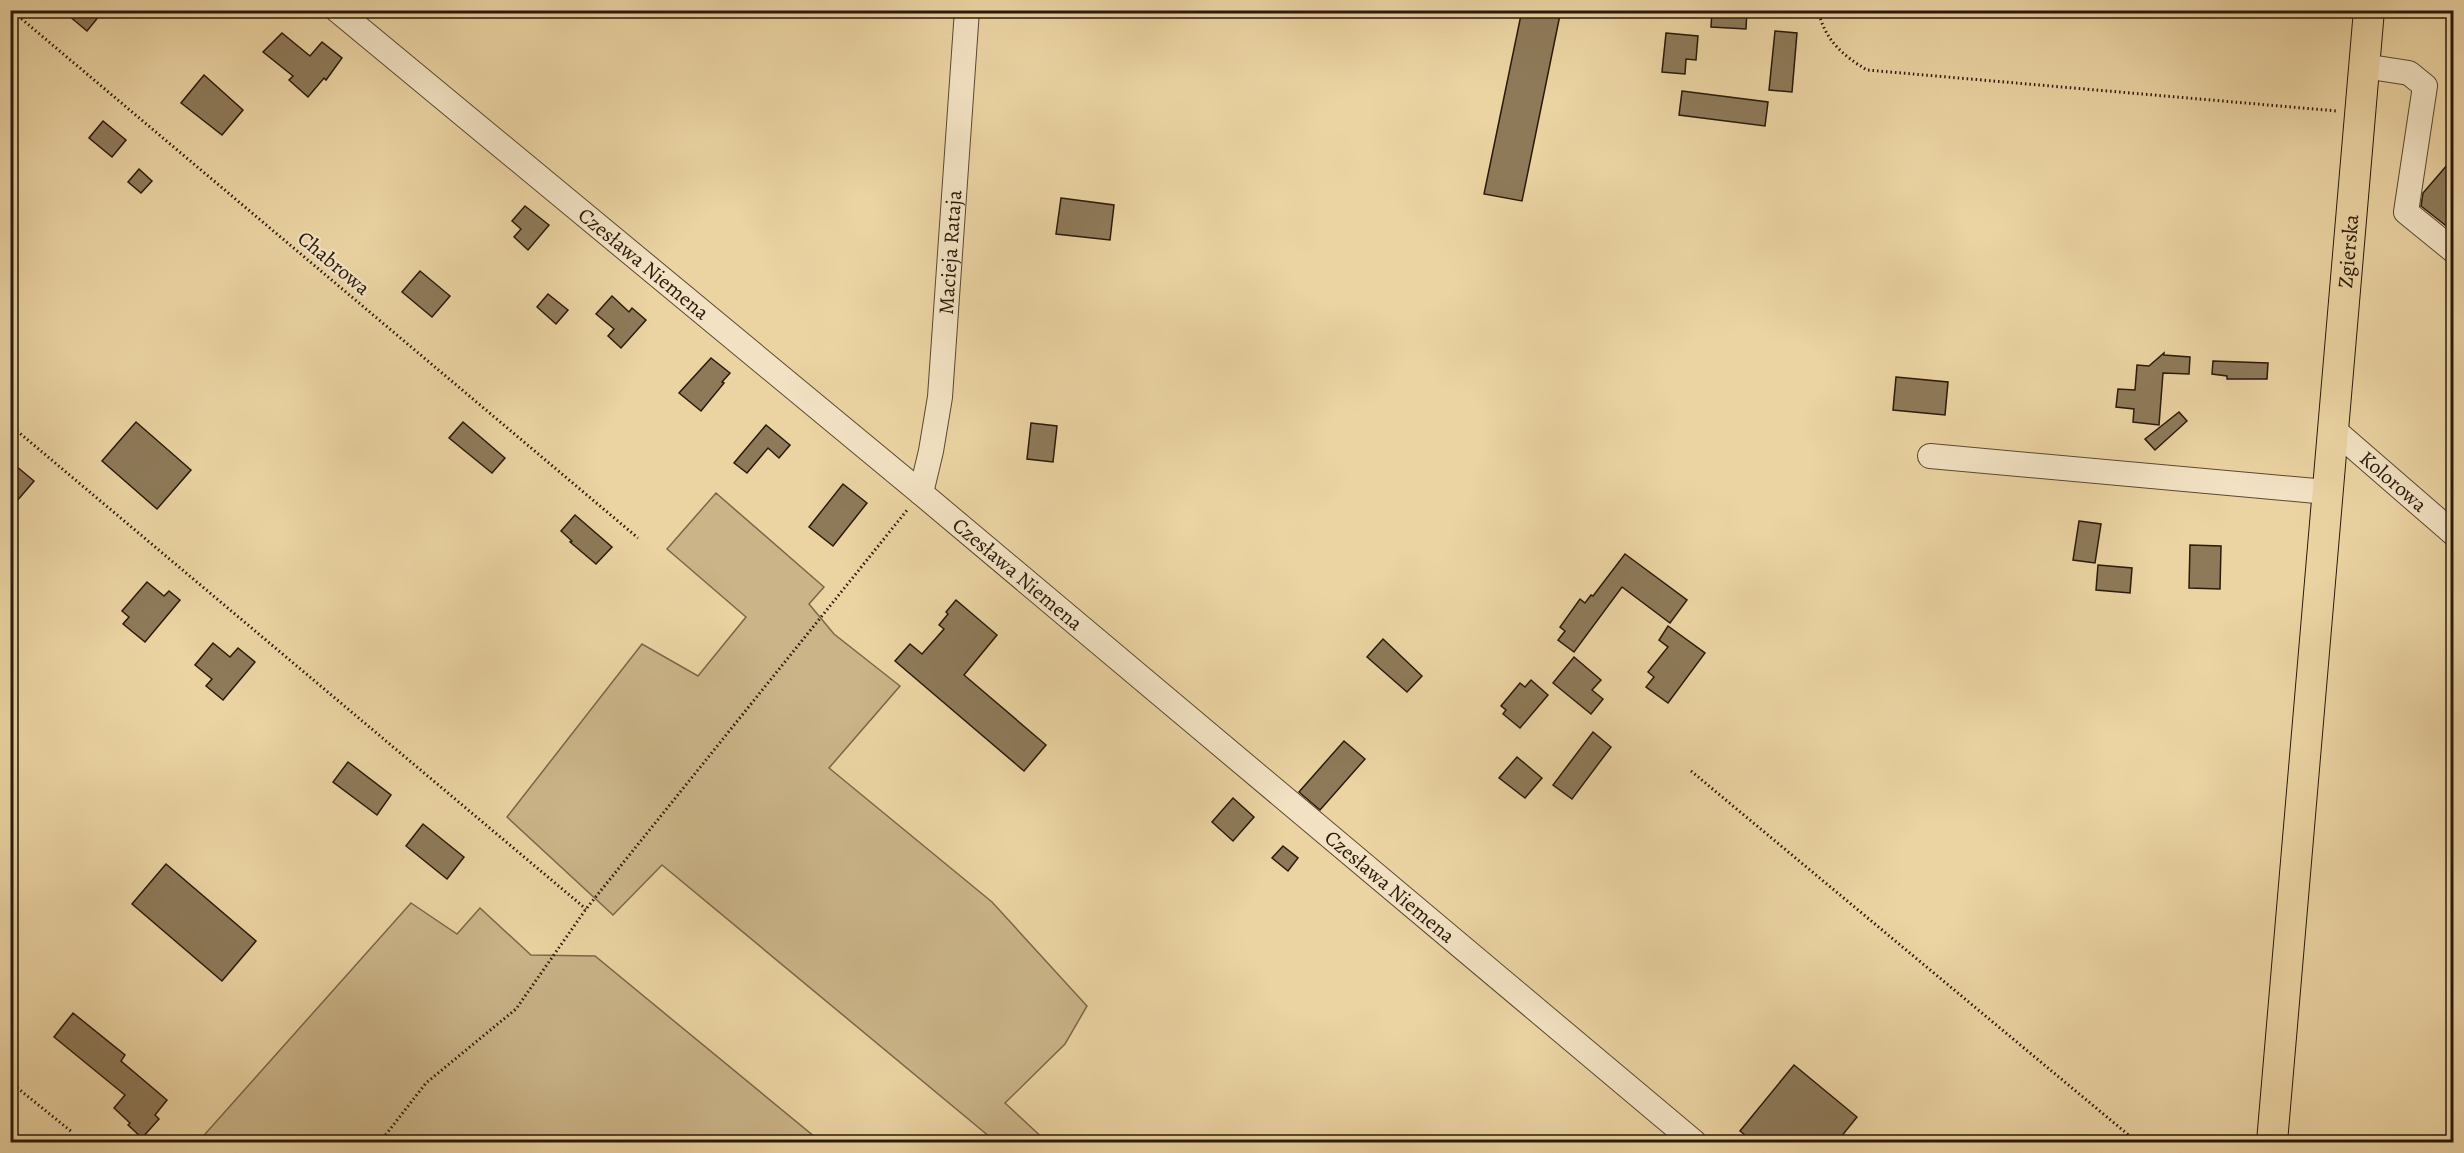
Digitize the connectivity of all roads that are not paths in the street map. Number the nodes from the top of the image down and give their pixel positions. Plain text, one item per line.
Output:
1 (337, 10) edge
2 (967, 10) edge
3 (2369, 10) edge
4 (2364, 66) junction
5 (2454, 251) edge
6 (2333, 429) junction
7 (1930, 456) dead end
8 (2327, 492) junction
9 (921, 493) junction
10 (2454, 534) edge
11 (1694, 1143) edge
12 (2272, 1143) edge

1 - 9 street, Czesława Niemena
2 - 9 street, Macieja Rataja
3 - 4 main road, Zgierska
4 - 5 street
4 - 6 main road, Zgierska
6 - 8 main road, Zgierska
6 - 10 street, Kolorowa
7 - 8 street
8 - 12 main road, Zgierska
9 - 11 street, Czesława Niemena

